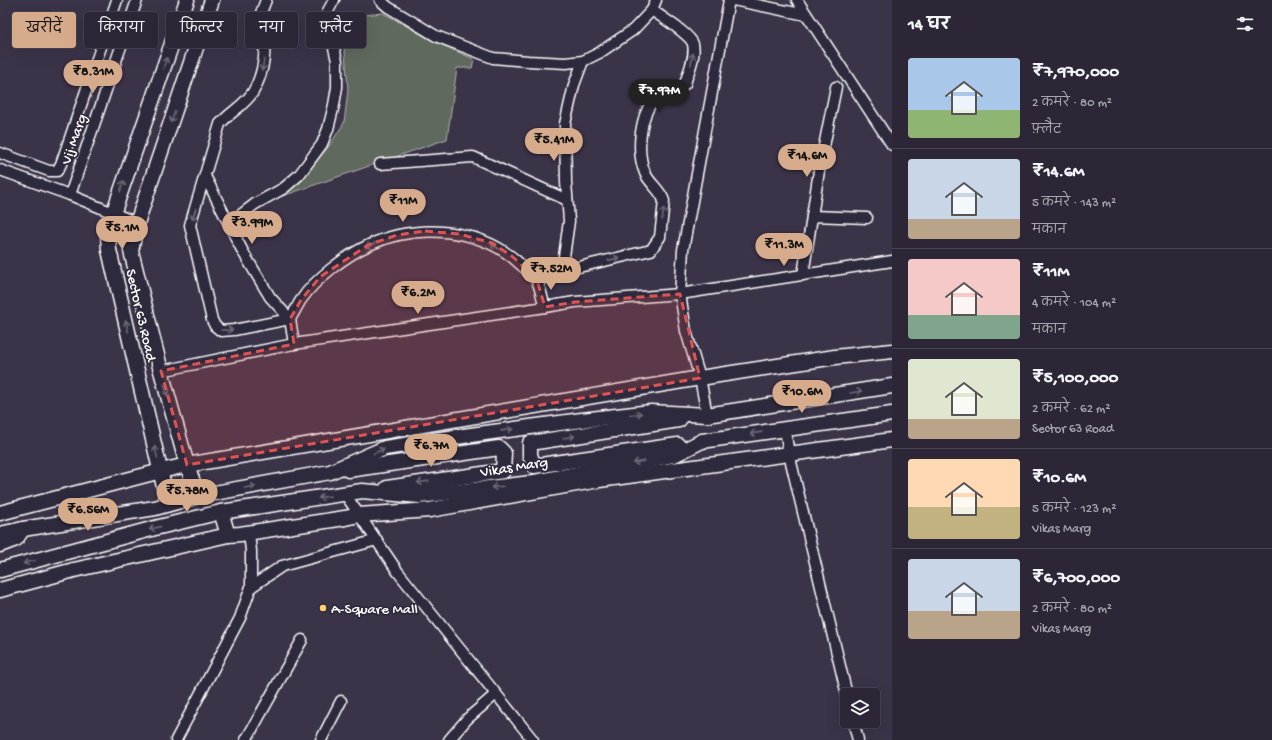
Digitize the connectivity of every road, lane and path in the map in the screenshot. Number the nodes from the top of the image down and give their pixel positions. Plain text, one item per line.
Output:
1 (116, 0) edge
2 (137, 0) edge
3 (187, 0) edge
4 (212, 0) edge
5 (266, 0) edge
6 (334, 0) edge
7 (380, 0) edge
8 (656, 0) edge
9 (729, 0) edge
10 (733, 0) edge
11 (797, 0) edge
12 (652, 10) junction
13 (806, 15) junction
14 (583, 61) junction
15 (836, 87) dead end
16 (892, 145) edge
17 (0, 153) edge
18 (380, 164) dead end
19 (0, 170) edge
20 (205, 176) junction
21 (70, 195) junction
22 (567, 200) junction
23 (113, 214) junction
24 (812, 216) junction
25 (866, 218) dead end
26 (137, 223) junction
27 (229, 224) junction
28 (892, 261) edge
29 (562, 271) junction
30 (803, 275) junction
31 (537, 280) junction
32 (680, 294) junction
33 (545, 307) junction
34 (290, 319) junction
35 (294, 344) junction
36 (892, 350) edge
37 (161, 371) junction
38 (700, 378) junction
39 (892, 386) edge
40 (892, 414) edge
41 (707, 415) junction
42 (785, 429) junction
43 (892, 440) edge
44 (702, 441) junction
45 (789, 454) junction
46 (187, 465) junction
47 (161, 471) junction
48 (330, 472) junction
49 (362, 491) junction
50 (346, 494) junction
51 (198, 496) junction
52 (168, 504) junction
53 (221, 512) junction
54 (0, 513) edge
55 (360, 515) junction
56 (23, 529) junction
57 (249, 533) junction
58 (0, 534) edge
59 (228, 535) junction
60 (377, 540) junction
61 (0, 545) edge
62 (0, 570) edge
63 (251, 587) junction
64 (0, 590) edge
65 (302, 640) dead end
66 (845, 688) edge
67 (496, 694) junction
68 (341, 701) dead end
69 (855, 728) edge
70 (176, 740) edge
71 (246, 740) edge
72 (321, 740) edge
73 (449, 740) edge
74 (533, 740) edge
75 (858, 740) edge

1 - 17 street
2 - 21 street, Vij Marg
23 -> 3 street, Sector 63 Road
4 -> 26 street, Sector 63 Road
5 -> 20 street
6 - 27 street
7 - 14 street
8 - 12 street
9 - 32 street
10 - 13 street
11 - 13 street
12 - 14 street
29 -> 12 street
13 - 16 street
14 - 22 street
15 - 24 street
18 - 22 street
19 - 21 street
20 - 27 street
20 -> 34 street
21 - 23 street
22 - 29 street
23 - 26 street
47 -> 23 street, Sector 63 Road
24 - 25 street
24 - 30 street
26 - 37 street, Sector 63 Road
27 - 34 street
28 - 30 street
29 - 31 street
30 - 32 street
31 - 33 street
31 -> 34 street
32 - 33 street
32 - 38 street
33 - 35 street
34 - 35 street
35 - 37 street
36 - 38 street
37 -> 46 street, Sector 63 Road
38 - 41 street
38 - 46 street
41 -> 39 street
40 - 42 street, Vikas Marg
44 -> 41 street
48 -> 41 street
42 -> 44 street, Vikas Marg
42 - 45 street
43 - 45 street
44 -> 49 street, Vikas Marg
45 - 55 street
45 - 66 street
46 - 47 street
46 - 51 street, Sector 63 Road
47 - 52 street, Sector 63 Road
47 - 54 street
48 -> 49 street
51 -> 48 street
49 - 50 street, Vikas Marg
50 -> 53 street, Vikas Marg
50 - 55 street
51 - 52 street
52 - 56 street
53 - 59 street
53 -> 62 street, Vikas Marg
55 - 57 street
55 - 60 street
56 - 58 street
56 - 61 street
57 - 59 street
57 - 63 street
59 - 64 street
60 - 63 street
60 - 67 street
63 - 70 street
65 - 71 street
67 - 73 street
67 - 74 street
68 - 72 street
69 - 75 street

